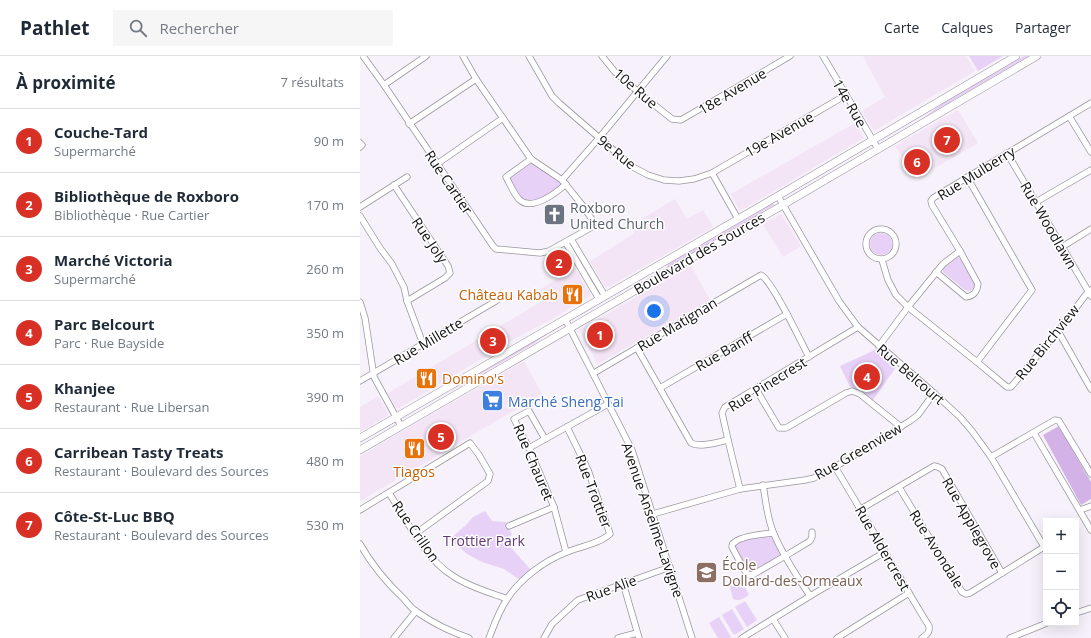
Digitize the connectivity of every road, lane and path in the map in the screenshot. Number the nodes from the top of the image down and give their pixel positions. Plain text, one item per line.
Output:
1 (363, 56) edge
2 (426, 56) edge
3 (463, 56) edge
4 (529, 56) edge
5 (602, 56) edge
6 (667, 56) edge
7 (790, 56) edge
8 (823, 56) edge
9 (1016, 56) edge
10 (1037, 56) edge
11 (476, 79) junction
12 (384, 85) junction
13 (637, 91) junction
14 (846, 95) junction
15 (1091, 103) edge
16 (1069, 116) junction
17 (503, 118) junction
18 (672, 119) joint
19 (409, 124) junction
20 (599, 138) junction
21 (872, 140) junction
22 (878, 149) junction
23 (1091, 152) edge
24 (1007, 153) junction
25 (531, 159) junction
26 (437, 164) junction
27 (1091, 170) edge
28 (712, 173) junction
29 (406, 177) dead end
30 (967, 177) junction
31 (564, 182) junction
32 (394, 185) junction
33 (778, 196) junction
34 (1036, 202) junction
35 (783, 205) junction
36 (360, 207) edge
37 (360, 216) edge
38 (738, 219) junction
39 (1091, 229) edge
40 (571, 239) junction
41 (566, 242) junction
42 (1062, 247) junction
43 (960, 251) junction
44 (882, 260) junction
45 (664, 262) junction
46 (936, 272) junction
47 (648, 283) junction
48 (1090, 292) edge
49 (602, 297) junction
50 (407, 301) junction
51 (496, 301) dead end
52 (360, 302) edge
53 (908, 307) junction
54 (787, 314) junction
55 (362, 319) edge
56 (565, 319) junction
57 (570, 328) junction
58 (858, 328) junction
59 (1058, 331) junction
60 (422, 344) junction
61 (879, 346) junction
62 (637, 348) junction
63 (809, 357) junction
64 (977, 362) junction
65 (373, 373) junction
66 (594, 373) junction
67 (360, 380) edge
68 (660, 388) junction
69 (1091, 388) edge
70 (756, 389) junction
71 (934, 393) junction
72 (608, 404) junction
73 (396, 417) junction
74 (401, 426) junction
75 (567, 427) junction
76 (901, 427) junction
77 (1034, 433) junction
78 (360, 438) edge
79 (545, 439) junction
80 (728, 440) junction
81 (529, 448) junction
82 (360, 450) edge
83 (991, 457) junction
84 (835, 467) junction
85 (1091, 474) edge
86 (763, 485) junction
87 (899, 487) junction
88 (740, 489) junction
89 (390, 492) junction
90 (1091, 506) edge
91 (554, 507) junction
92 (861, 509) junction
93 (360, 510) edge
94 (1080, 510) junction
95 (653, 514) junction
96 (509, 526) dead end
97 (1091, 530) edge
98 (812, 532) dead end
99 (773, 533) junction
100 (415, 534) junction
101 (360, 544) edge
102 (1043, 546) edge
103 (1043, 550) edge
104 (566, 552) junction
105 (885, 552) junction
106 (785, 556) junction
107 (670, 567) junction
108 (1002, 574) junction
109 (623, 584) junction
110 (909, 593) junction
111 (810, 596) junction
112 (507, 599) junction
113 (1091, 608) edge
114 (416, 611) junction
115 (1079, 611) edge
116 (773, 619) junction
117 (1043, 625) edge
118 (638, 635) edge
119 (454, 636) edge
120 (1013, 637) edge
121 (394, 638) edge
122 (469, 638) edge
123 (489, 638) edge
124 (544, 638) edge
125 (618, 638) edge
126 (692, 638) edge
127 (742, 638) edge
128 (785, 638) edge
129 (837, 638) edge
130 (922, 638) edge

1 - 12 street, Rue Cartier
2 - 12 street
3 - 11 street
4 - 20 street, 9e Rue
5 - 13 street, 10e Rue
6 - 13 street
7 - 18 street, 18e Avenue
8 - 14 street, 14e Rue
9 - 21 main road, Boulevard des Sources
10 - 22 main road, Boulevard des Sources
11 - 17 street
11 - 19 street
12 - 19 street, Rue Cartier
13 - 18 street, 10e Rue
13 - 20 street
14 - 21 street, 14e Rue
14 - 28 street, 19e Avenue
15 - 16 street, Rue Mulberry
16 - 23 street
16 - 24 street, Rue Mulberry
17 - 25 street
17 - 26 street
19 - 26 street, Rue Cartier
20 - 28 street, 9e Rue
20 - 31 street
21 - 22 street, 14e Rue
21 - 33 main road, Boulevard des Sources
22 - 35 main road, Boulevard des Sources
24 - 30 street, Rue Mulberry
24 - 34 street, Rue Woodlawn
25 - 31 street
25 - 31 street
26 - 41 street, Rue Cartier
27 - 34 street
28 - 38 street
29 - 32 street
30 - 43 street, Rue Mulberry
30 - 64 street
31 - 40 street, Rue Cartier
32 - 36 street
32 - 50 street, Rue Joly
33 - 35 street, Rue Belcourt
33 - 38 main road, Boulevard des Sources
34 - 42 street, Rue Woodlawn
35 - 47 main road, Boulevard des Sources
35 - 58 street, Rue Belcourt
37 - 50 street
38 - 45 main road, Boulevard des Sources
39 - 42 street
40 - 41 street, Rue Cartier
40 - 49 street
41 - 49 street
42 - 48 street, Rue Woodlawn
43 - 46 street
43 - 46 street, Rue Mulberry
44 - 44 street
44 - 53 street, Rue Birchview
45 - 47 main road
45 - 49 main road, Boulevard des Sources
46 - 53 street
47 - 57 main road, Boulevard des Sources
48 - 59 street, Rue Birchview
49 - 56 main road, Boulevard des Sources
50 - 60 street
51 - 60 street, Rue Millette
52 - 55 street
53 - 61 street
53 - 64 street, Rue Birchview
54 - 62 street, Rue Matignan
54 - 63 street
54 - 68 street, Rue Banff
55 - 65 street
56 - 57 street, Avenue Anselme-Lavigne
56 - 73 main road, Boulevard des Sources
57 - 66 street, Avenue Anselme-Lavigne
57 - 74 main road, Boulevard des Sources
58 - 61 street, Rue Belcourt
58 - 63 street, Rue Pinecrest
59 - 64 street, Rue Birchview
59 - 69 street
60 - 65 street, Rue Millette
61 - 71 street, Rue Belcourt
62 - 66 street, Rue Matignan
62 - 68 street
63 - 70 street, Rue Pinecrest
65 - 67 street, Rue Millette
65 - 73 street
66 - 72 street, Avenue Anselme-Lavigne
68 - 80 street
70 - 76 street
70 - 80 street, Rue Pinecrest
71 - 76 street, Rue Greenview
71 - 83 street, Rue Belcourt
72 - 75 street
72 - 95 street, Avenue Anselme-Lavigne
73 - 74 street
73 - 78 main road, Boulevard des Sources
74 - 82 main road, Boulevard des Sources
75 - 79 street
75 - 104 street, Rue Trottier
76 - 84 street, Rue Greenview
77 - 83 street
77 - 85 street
77 - 94 street
79 - 81 street
79 - 81 street, Rue Chauret
80 - 88 street, Rue Pinecrest
81 - 91 street, Rue Chauret
83 - 102 street, Rue Belcourt
84 - 86 street, Rue Greenview
84 - 92 street, Rue Aldercrest
86 - 88 street, Rue Greenview
86 - 99 street
87 - 92 street, Rue Applegrove
87 - 108 street, Rue Avondale
87 - 108 street, Rue Applegrove
88 - 95 street, Rue Greenview
89 - 93 street
89 - 100 street, Rue Crillon
89 - 100 street
90 - 94 street
91 - 96 street
91 - 104 street, Rue Chauret
92 - 105 street, Rue Aldercrest
94 - 97 street
95 - 107 street, Avenue Anselme-Lavigne
98 - 106 street
99 - 106 street
99 - 106 street
100 - 112 street, Rue Crillon
101 - 114 street
103 - 108 street, Rue Avondale
104 - 112 street, Rue Trottier
105 - 110 street, Rue Aldercrest
105 - 111 street
106 - 111 street
107 - 109 street, Rue Alie
107 - 126 street, Avenue Anselme-Lavigne
109 - 118 street
109 - 124 street, Rue Alie
110 - 129 street
110 - 130 street, Rue Aldercrest
111 - 116 street
112 - 123 street, Rue Trottier
113 - 115 street
114 - 119 street
114 - 121 street
116 - 127 street
116 - 128 street
117 - 120 street
118 - 125 street
119 - 122 street

